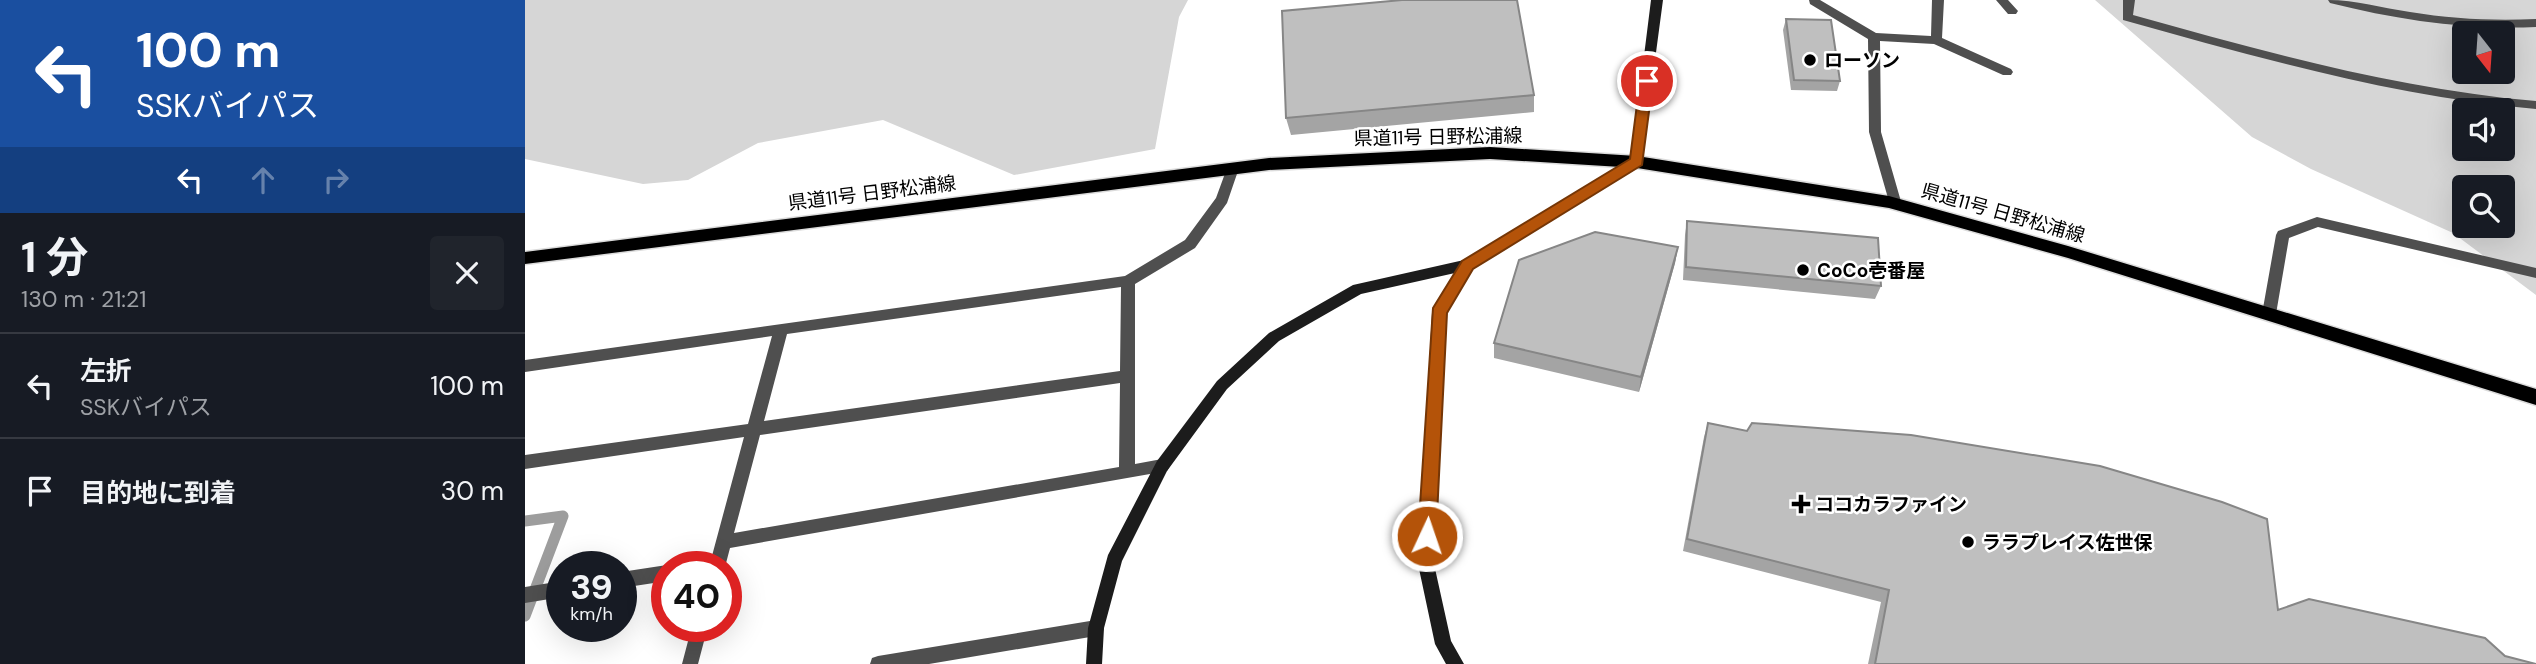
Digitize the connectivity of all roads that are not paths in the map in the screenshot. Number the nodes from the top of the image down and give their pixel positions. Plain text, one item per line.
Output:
1 (1657, 0) edge
2 (1938, 0) edge
3 (2002, 0) edge
4 (2129, 0) edge
5 (2334, 0) edge
6 (1814, 1) edge
7 (2012, 11) dead end
8 (2536, 23) edge
9 (1874, 37) junction
10 (1936, 40) junction
11 (2007, 72) dead end
12 (2536, 105) edge
13 (1637, 162) junction
14 (1233, 168) junction
15 (1896, 205) junction
16 (525, 258) edge
17 (1467, 265) junction
18 (2536, 273) edge
19 (1128, 281) junction
20 (2269, 314) junction
21 (781, 329) junction
22 (525, 366) edge
23 (1127, 376) junction
24 (2536, 397) edge
25 (753, 431) junction
26 (525, 462) edge
27 (1162, 466) junction
28 (1127, 472) junction
29 (724, 542) junction
30 (721, 551) edge
31 (546, 592) edge
32 (525, 595) edge
33 (1096, 628) junction
34 (696, 642) edge
35 (690, 664) edge
36 (878, 664) edge
37 (1094, 664) edge
38 (1456, 664) edge

1 - 13 street
2 - 10 street
3 - 7 street
4 - 12 street
5 - 8 street
6 - 9 street
9 - 10 street
9 - 15 street
10 - 11 street
13 - 14 main road, 県道11号 日野松浦線
13 - 15 main road, 県道11号 日野松浦線
13 - 17 street
14 - 16 main road, 県道11号 日野松浦線
14 - 19 street
15 - 20 main road, 県道11号 日野松浦線
17 - 27 street
17 - 38 street
18 - 20 street
19 - 21 street
19 - 23 street
20 - 24 main road, 県道11号 日野松浦線
21 - 22 street
21 - 25 street
23 - 25 street
23 - 28 street
25 - 26 street
25 - 29 street
27 - 28 street
27 - 33 street
28 - 29 street
29 - 30 street
31 - 32 street
33 - 36 street
33 - 37 street
34 - 35 street

